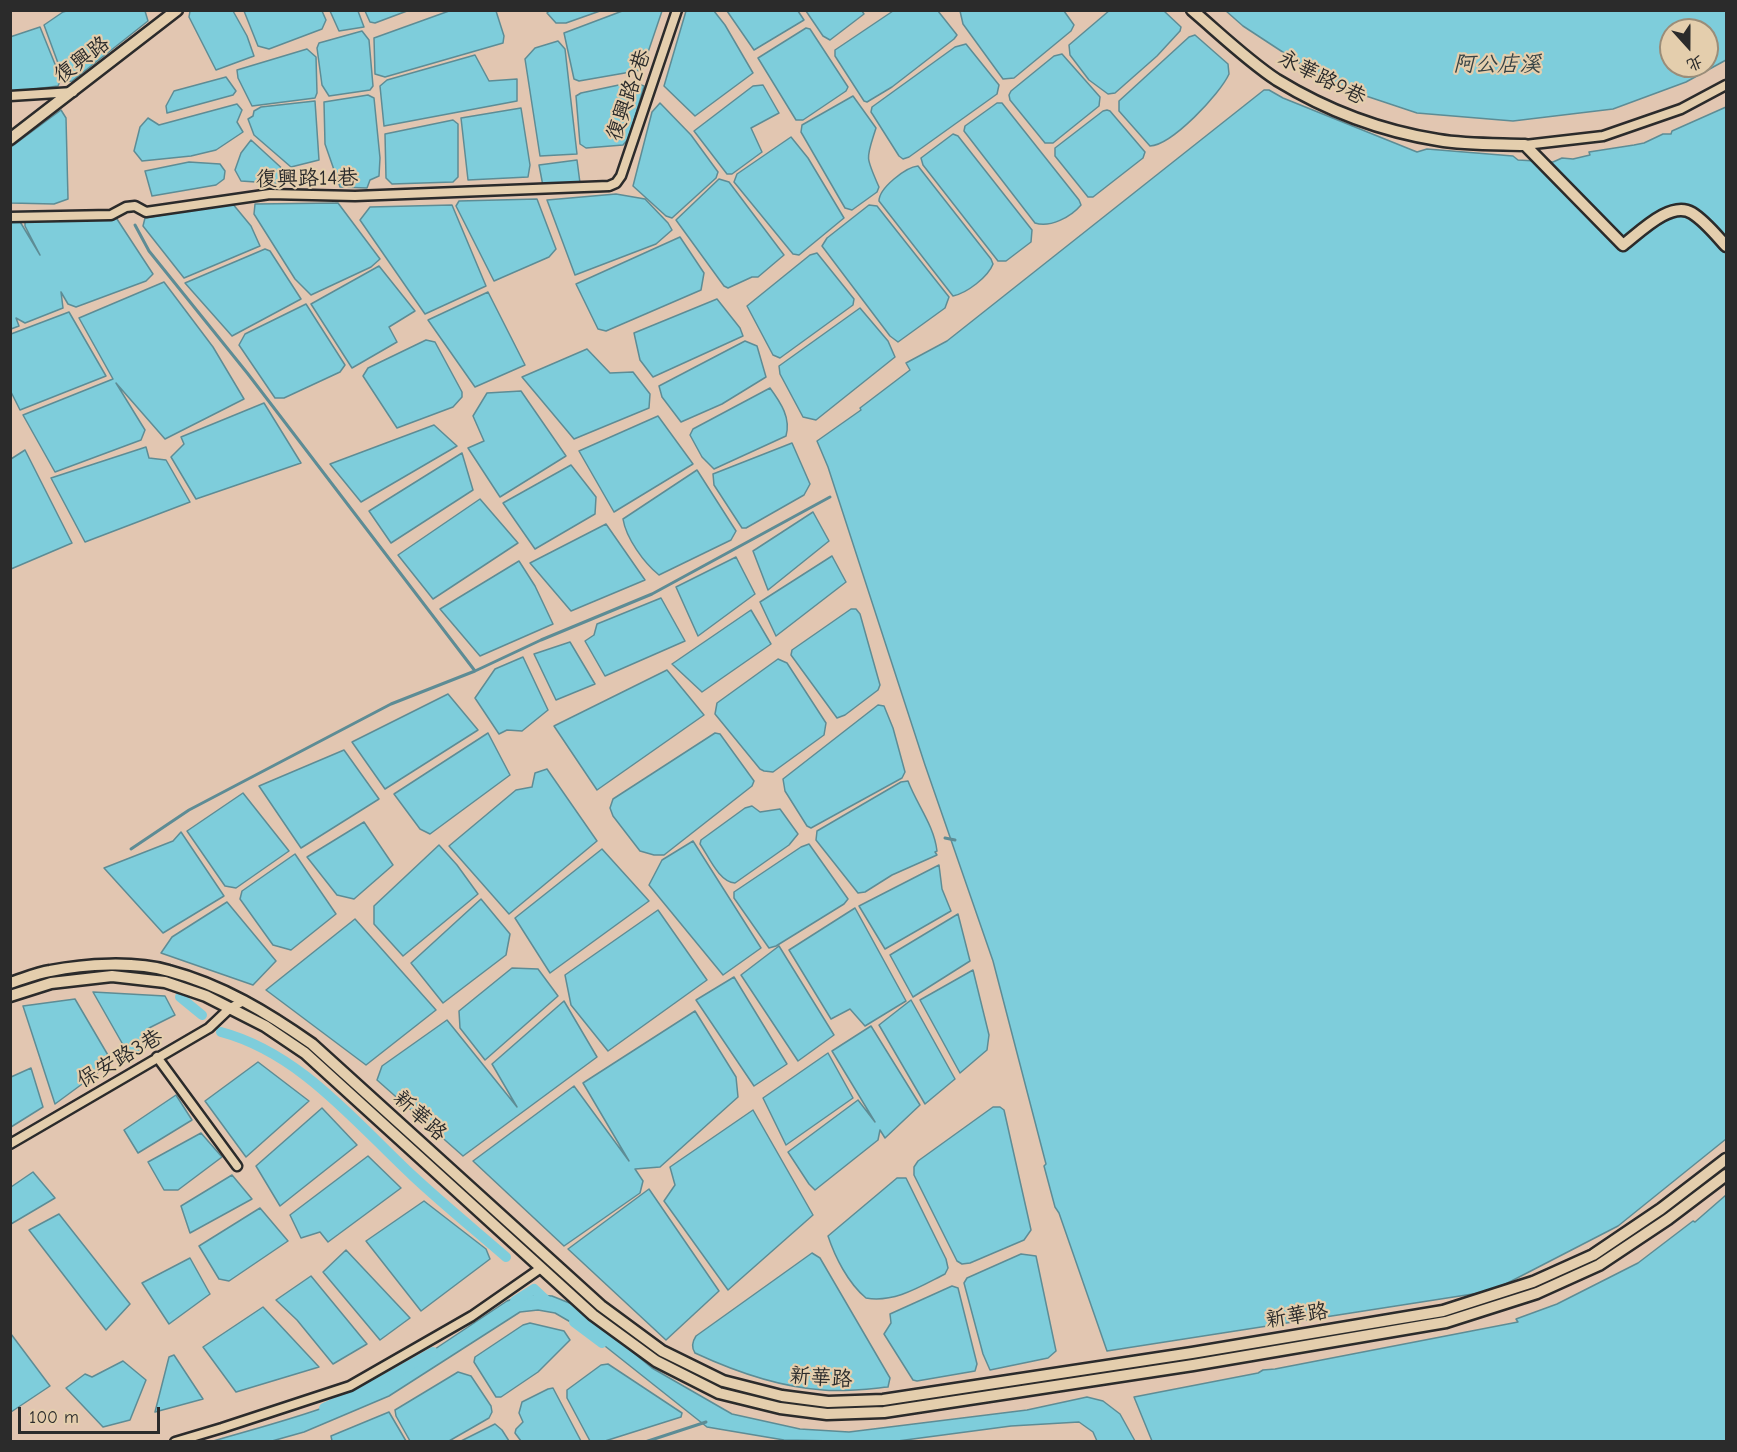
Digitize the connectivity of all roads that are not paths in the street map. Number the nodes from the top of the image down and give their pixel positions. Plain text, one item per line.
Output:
1 (177, 10) edge
2 (677, 10) edge
3 (1192, 10) edge
4 (1726, 85) edge
5 (73, 92) junction
6 (10, 96) edge
7 (10, 139) edge
8 (1525, 145) junction
9 (609, 186) joint
10 (10, 217) edge
11 (1726, 246) edge
12 (10, 983) edge
13 (10, 996) edge
14 (244, 1001) junction
15 (230, 1008) junction
16 (157, 1058) junction
17 (10, 1144) edge
18 (1726, 1159) edge
19 (237, 1166) dead end
20 (1726, 1175) edge
21 (541, 1268) junction
22 (175, 1442) edge

1 - 5 street, 復興路
2 - 9 street, 復興路2巷
3 - 8 street, 永華路9巷
4 - 8 street, 永華路9巷
5 - 6 street
5 - 7 street, 復興路
8 - 11 street
9 - 10 street, 復興路14巷
12 - 14 street, 新華路
13 - 15 street, 新華路
14 - 15 street, 保安路3巷
14 - 18 street, 新華路
15 - 16 street, 保安路3巷
15 - 21 street, 新華路
16 - 17 street, 保安路3巷
16 - 19 street
20 - 21 street, 新華路
21 - 22 street

